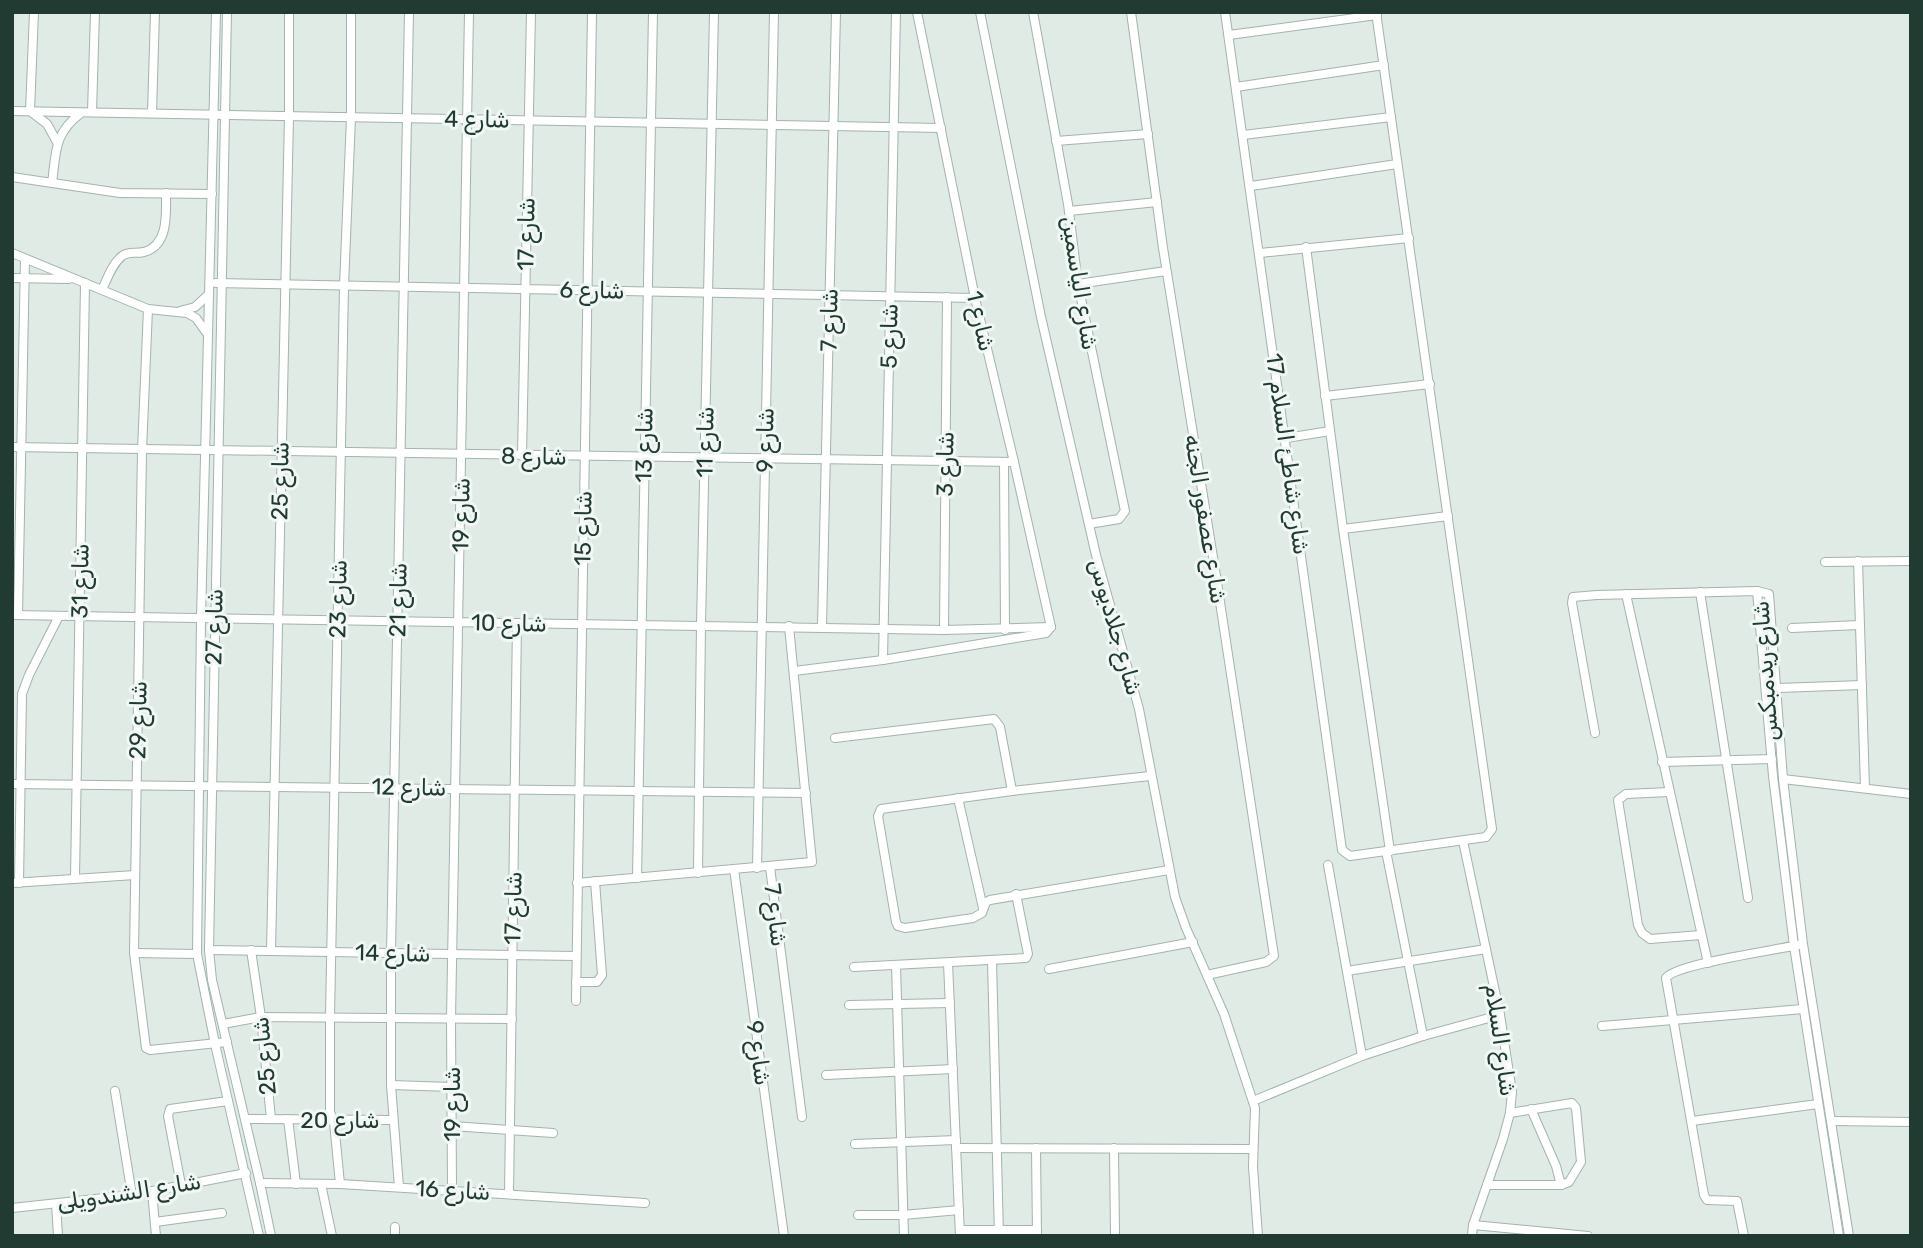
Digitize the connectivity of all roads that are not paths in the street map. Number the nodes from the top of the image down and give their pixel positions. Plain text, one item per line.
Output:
1 (34, 12) edge
2 (95, 12) edge
3 (155, 12) edge
4 (216, 12) edge
5 (226, 12) edge
6 (289, 12) edge
7 (351, 12) edge
8 (409, 12) edge
9 (469, 12) edge
10 (531, 12) edge
11 (592, 12) edge
12 (653, 12) edge
13 (713, 12) edge
14 (774, 12) edge
15 (836, 12) edge
16 (896, 12) edge
17 (917, 12) edge
18 (980, 12) edge
19 (1033, 12) edge
20 (1131, 12) edge
21 (1225, 12) edge
22 (1377, 14) edge
23 (1229, 35) junction
24 (1384, 65) junction
25 (1236, 87) junction
26 (12, 111) edge
27 (30, 111) junction
28 (92, 112) junction
29 (81, 113) junction
30 (152, 113) junction
31 (220, 115) junction
32 (289, 116) junction
33 (351, 117) junction
34 (1391, 117) junction
35 (408, 118) junction
36 (468, 119) junction
37 (529, 120) junction
38 (590, 121) junction
39 (651, 123) junction
40 (711, 124) junction
41 (772, 125) junction
42 (833, 126) junction
43 (895, 128) junction
44 (942, 128) junction
45 (1148, 134) junction
46 (1243, 135) junction
47 (1056, 141) junction
48 (57, 142) junction
49 (1398, 164) junction
50 (12, 177) edge
51 (52, 183) junction
52 (1251, 186) junction
53 (166, 193) junction
54 (212, 194) junction
55 (1157, 202) junction
56 (1069, 211) junction
57 (1409, 237) junction
58 (1306, 247) junction
59 (12, 253) edge
60 (1260, 253) junction
61 (25, 259) junction
62 (1166, 271) junction
63 (12, 278) edge
64 (25, 278) junction
65 (76, 279) junction
66 (85, 283) junction
67 (210, 283) junction
68 (221, 283) junction
69 (1078, 284) junction
70 (285, 285) junction
71 (344, 286) junction
72 (404, 287) junction
73 (465, 288) junction
74 (525, 289) junction
75 (102, 290) junction
76 (587, 290) junction
77 (647, 291) junction
78 (708, 292) junction
79 (768, 293) junction
80 (209, 294) junction
81 (830, 295) junction
82 (889, 296) junction
83 (947, 298) junction
84 (975, 298) junction
85 (148, 309) junction
86 (177, 312) junction
87 (208, 335) junction
88 (1430, 384) junction
89 (1325, 396) junction
90 (1330, 431) junction
91 (1286, 438) junction
92 (17, 448) edge
93 (82, 449) junction
94 (142, 450) junction
95 (207, 451) junction
96 (219, 452) junction
97 (280, 453) junction
98 (341, 454) junction
99 (401, 455) junction
100 (462, 455) junction
101 (522, 456) junction
102 (584, 457) junction
103 (644, 458) junction
104 (705, 458) junction
105 (765, 459) junction
106 (826, 460) junction
107 (887, 461) junction
108 (945, 461) junction
109 (1004, 462) junction
110 (1014, 462) junction
111 (1448, 516) junction
112 (1088, 524) junction
113 (1343, 529) junction
114 (1858, 561) junction
115 (1911, 561) edge
116 (1825, 562) dead end
117 (1757, 591) junction
118 (1700, 592) junction
119 (1626, 594) junction
120 (15, 615) edge
121 (59, 616) junction
122 (79, 616) junction
123 (139, 617) junction
124 (201, 619) junction
125 (214, 619) junction
126 (277, 620) junction
127 (338, 620) junction
128 (398, 620) junction
129 (460, 622) junction
130 (517, 623) junction
131 (581, 624) junction
132 (641, 625) junction
133 (701, 625) junction
134 (1859, 625) junction
135 (762, 626) junction
136 (789, 626) junction
137 (822, 627) junction
138 (884, 628) junction
139 (1051, 628) junction
140 (1792, 628) dead end
141 (944, 630) junction
142 (1005, 630) junction
143 (883, 660) junction
144 (794, 671) junction
145 (1862, 685) junction
146 (1776, 688) junction
147 (12, 717) edge
148 (22, 720) junction
149 (1595, 733) dead end
150 (835, 738) dead end
151 (1772, 759) junction
152 (1726, 761) junction
153 (1662, 762) junction
154 (1150, 776) junction
155 (1783, 779) junction
156 (17, 784) edge
157 (77, 785) junction
158 (138, 785) junction
159 (274, 785) junction
160 (200, 786) junction
161 (211, 786) junction
162 (335, 786) junction
163 (395, 787) junction
164 (456, 788) junction
165 (1865, 788) junction
166 (515, 789) junction
167 (578, 790) junction
168 (638, 791) junction
169 (1012, 791) junction
170 (698, 792) junction
171 (1669, 792) junction
172 (759, 793) junction
173 (806, 793) junction
174 (1911, 794) edge
175 (958, 798) junction
176 (1463, 841) junction
177 (1388, 851) junction
178 (1328, 865) dead end
179 (770, 867) junction
180 (757, 868) junction
181 (734, 869) junction
182 (1169, 870) junction
183 (698, 873) junction
184 (135, 875) junction
185 (75, 878) junction
186 (637, 878) junction
187 (595, 881) junction
188 (16, 883) edge
189 (577, 883) junction
190 (1016, 894) junction
191 (1748, 898) dead end
192 (983, 909) junction
193 (1701, 935) junction
194 (1193, 942) junction
195 (1803, 944) junction
196 (1794, 946) junction
197 (1486, 949) junction
198 (209, 950) junction
199 (251, 950) junction
200 (271, 951) junction
201 (332, 952) junction
202 (134, 953) junction
203 (391, 953) junction
204 (197, 954) junction
205 (452, 954) junction
206 (513, 955) junction
207 (576, 956) junction
208 (1408, 960) junction
209 (992, 961) junction
210 (948, 963) junction
211 (1708, 963) junction
212 (896, 965) junction
213 (854, 967) dead end
214 (1049, 969) dead end
215 (1347, 971) junction
216 (1208, 975) junction
217 (576, 982) junction
218 (576, 1001) dead end
219 (950, 1003) junction
220 (896, 1004) junction
221 (849, 1005) dead end
222 (1803, 1009) junction
223 (1500, 1015) junction
224 (261, 1017) junction
225 (330, 1017) junction
226 (391, 1018) junction
227 (451, 1019) junction
228 (512, 1020) junction
229 (1673, 1020) junction
230 (223, 1024) junction
231 (1602, 1026) dead end
232 (1423, 1036) junction
233 (227, 1042) junction
234 (215, 1044) junction
235 (1362, 1056) junction
236 (953, 1069) junction
237 (898, 1072) junction
238 (826, 1075) dead end
239 (391, 1086) junction
240 (452, 1087) junction
241 (115, 1091) dead end
242 (228, 1101) junction
243 (1253, 1101) junction
244 (1818, 1104) junction
245 (1531, 1109) junction
246 (1510, 1113) junction
247 (802, 1117) dead end
248 (246, 1119) junction
249 (271, 1119) junction
250 (288, 1119) junction
251 (331, 1119) junction
252 (392, 1120) junction
253 (1692, 1121) junction
254 (1832, 1121) junction
255 (1911, 1122) edge
256 (452, 1126) junction
257 (510, 1130) junction
258 (553, 1133) dead end
259 (900, 1143) junction
260 (855, 1144) dead end
261 (956, 1144) junction
262 (997, 1148) junction
263 (1036, 1148) junction
264 (1114, 1148) junction
265 (1253, 1149) junction
266 (246, 1173) junction
267 (260, 1183) junction
268 (296, 1184) junction
269 (321, 1184) junction
270 (340, 1184) junction
271 (181, 1185) junction
272 (1487, 1185) junction
273 (1561, 1185) junction
274 (399, 1187) junction
275 (452, 1190) junction
276 (152, 1191) junction
277 (509, 1194) junction
278 (132, 1195) junction
279 (645, 1203) dead end
280 (56, 1204) junction
281 (12, 1208) edge
282 (959, 1210) junction
283 (222, 1213) dead end
284 (858, 1215) dead end
285 (903, 1215) junction
286 (155, 1222) junction
287 (1473, 1225) junction
288 (1526, 1232) edge
289 (960, 1233) edge
290 (999, 1233) edge
291 (1037, 1233) edge
292 (58, 1236) edge
293 (156, 1236) edge
294 (258, 1236) edge
295 (271, 1236) edge
296 (332, 1236) edge
297 (784, 1236) edge
298 (904, 1236) edge
299 (1115, 1236) edge
300 (1258, 1236) edge
301 (1472, 1236) edge
302 (1588, 1236) edge
303 (1744, 1236) edge
304 (1839, 1236) edge
305 (1849, 1236) edge

1 - 27 street
2 - 28 street
3 - 30 street
4 - 31 street, شارع 27
5 - 31 street, شارع 27
6 - 32 street, شارع 25
7 - 33 street, شارع 23
8 - 35 street, شارع 21
9 - 36 street, شارع 19
10 - 37 street, شارع 17
11 - 38 street, شارع 15
12 - 39 street, شارع 13
13 - 40 street, شارع 11
14 - 41 street, شارع 9
15 - 42 street, شارع 7
16 - 43 street, شارع 5
17 - 44 street, شارع 1
18 - 112 street, شارع جلاديوس
19 - 47 street, شارع الياسمين
20 - 45 street, شارع عصفور الجنه
21 - 23 street, شارع شاطئ السلام 17
22 - 23 street
22 - 24 street
23 - 25 street, شارع شاطئ السلام 17
24 - 25 street
24 - 34 street
25 - 46 street, شارع شاطئ السلام 17
26 - 27 street, شارع 4
27 - 29 street, شارع 4
27 - 48 street
28 - 29 street, شارع 4
28 - 30 street, شارع 4
29 - 48 street
30 - 31 street, شارع 4
31 - 32 street, شارع 4
31 - 54 street, شارع 27
31 - 68 street, شارع 27
32 - 33 street, شارع 4
32 - 70 street, شارع 25
33 - 35 street, شارع 4
33 - 71 street, شارع 23
34 - 46 street
34 - 49 street
35 - 36 street, شارع 4
35 - 72 street, شارع 21
36 - 37 street, شارع 4
36 - 73 street, شارع 19
37 - 38 street, شارع 4
37 - 74 street, شارع 17
38 - 39 street, شارع 4
38 - 76 street, شارع 15
39 - 40 street, شارع 4
39 - 77 street, شارع 13
40 - 41 street, شارع 4
40 - 78 street, شارع 11
41 - 42 street, شارع 4
41 - 79 street, شارع 9
42 - 43 street, شارع 4
42 - 81 street, شارع 7
43 - 44 street, شارع 4
43 - 82 street, شارع 5
44 - 84 street, شارع 1
45 - 47 street
45 - 55 street, شارع عصفور الجنه
46 - 52 street, شارع شاطئ السلام 17
47 - 56 street, شارع الياسمين
48 - 51 street
49 - 52 street
49 - 57 street
50 - 51 street
51 - 53 street
52 - 60 street, شارع شاطئ السلام 17
53 - 54 street
53 - 75 street
54 - 67 street, شارع 27
55 - 56 street
55 - 62 street, شارع عصفور الجنه
56 - 69 street, شارع الياسمين
57 - 58 street
57 - 88 street
58 - 60 street
58 - 89 street
59 - 61 street
60 - 91 street, شارع شاطئ السلام 17
61 - 64 street
61 - 65 street
62 - 69 street
62 - 216 street, شارع عصفور الجنه
63 - 64 street
64 - 65 street
64 - 92 street
65 - 66 street
66 - 75 street
66 - 93 street, شارع 31
67 - 68 street, شارع 6
67 - 80 street, شارع 27
68 - 70 street, شارع 6
68 - 96 street, شارع 27
69 - 112 street, شارع الياسمين
70 - 71 street, شارع 6
70 - 97 street, شارع 25
71 - 72 street, شارع 6
71 - 98 street, شارع 23
72 - 73 street, شارع 6
72 - 99 street, شارع 21
73 - 74 street, شارع 6
73 - 100 street, شارع 19
74 - 76 street, شارع 6
74 - 101 street, شارع 17
75 - 85 street
76 - 77 street, شارع 6
76 - 102 street, شارع 15
77 - 78 street, شارع 6
77 - 103 street, شارع 13
78 - 79 street, شارع 6
78 - 104 street, شارع 11
79 - 81 street, شارع 6
79 - 105 street, شارع 9
80 - 86 street
80 - 87 street, شارع 27
81 - 82 street, شارع 6
81 - 106 street, شارع 7
82 - 83 street, شارع 6
82 - 107 street, شارع 5
83 - 84 street, شارع 6
83 - 108 street, شارع 3
84 - 110 street, شارع 1
85 - 86 street
85 - 94 street, شارع 29
86 - 87 street
87 - 95 street, شارع 27
88 - 89 street
88 - 111 street
89 - 90 street
90 - 91 street
90 - 113 street
91 - 177 street, شارع شاطئ السلام 17
92 - 93 street, شارع 8
92 - 120 street
93 - 94 street, شارع 8
93 - 122 street, شارع 31
94 - 95 street, شارع 8
94 - 123 street, شارع 29
95 - 96 street, شارع 8
95 - 124 street, شارع 27
96 - 97 street, شارع 8
96 - 125 street, شارع 27
97 - 98 street, شارع 8
97 - 126 street, شارع 25
98 - 99 street, شارع 8
98 - 127 street, شارع 23
99 - 100 street, شارع 8
99 - 128 street, شارع 21
100 - 101 street, شارع 8
100 - 129 street, شارع 19
101 - 102 street, شارع 8
102 - 103 street, شارع 8
102 - 131 street, شارع 15
103 - 104 street, شارع 8
103 - 132 street, شارع 13
104 - 105 street, شارع 8
104 - 133 street, شارع 11
105 - 106 street, شارع 8
105 - 135 street, شارع 9
106 - 107 street, شارع 8
106 - 137 street, شارع 7
107 - 108 street, شارع 8
107 - 138 street, شارع 5
108 - 109 street, شارع 8
108 - 141 street, شارع 3
109 - 110 street, شارع 8
109 - 142 street
110 - 139 street, شارع 1
111 - 113 street
111 - 176 street, شارع شاطئ السلام 17
112 - 154 street, شارع جلاديوس
113 - 177 street
114 - 115 street
114 - 116 street
114 - 134 street
117 - 118 street
117 - 146 street, شارع ريدمبكس
117 - 151 street, شارع ريدمبكس
118 - 119 street
118 - 152 street
119 - 149 street
119 - 153 street
120 - 121 street, شارع 10
121 - 122 street, شارع 10
121 - 148 street
122 - 123 street, شارع 10
122 - 157 street, شارع 31
123 - 124 street, شارع 10
123 - 158 street, شارع 29
124 - 125 street, شارع 10
124 - 160 street, شارع 27
125 - 126 street, شارع 10
125 - 161 street, شارع 27
126 - 127 street, شارع 10
126 - 159 street, شارع 25
127 - 128 street, شارع 10
127 - 162 street, شارع 23
128 - 129 street, شارع 10
128 - 163 street, شارع 21
129 - 130 street, شارع 10
129 - 164 street, شارع 19
130 - 131 street, شارع 10
130 - 166 street, شارع 17
131 - 132 street, شارع 10
131 - 167 street, شارع 15
132 - 133 street, شارع 10
132 - 168 street, شارع 13
133 - 135 street, شارع 10
133 - 170 street, شارع 11
134 - 140 street
134 - 145 street
135 - 136 street, شارع 10
135 - 172 street, شارع 9
136 - 137 street, شارع 10
136 - 144 street, شارع 7
137 - 138 street, شارع 10
138 - 141 street, شارع 10
138 - 143 street, شارع 5
139 - 142 street, شارع 10
139 - 143 street
141 - 142 street, شارع 10
143 - 144 street
144 - 173 street, شارع 7
145 - 146 street
145 - 165 street
146 - 155 street, شارع ريدمبكس
147 - 148 street
148 - 156 street
150 - 169 street
151 - 152 street
151 - 196 street, شارع ريدمبكس
152 - 153 street
152 - 191 street
153 - 171 street
154 - 169 street
154 - 182 street, شارع جلاديوس
155 - 165 street
155 - 195 street, شارع ريدمبكس
156 - 157 street, شارع 12
156 - 188 street
157 - 158 street, شارع 12
157 - 185 street, شارع 31
158 - 160 street, شارع 12
158 - 184 street, شارع 29
159 - 161 street, شارع 12
159 - 162 street, شارع 12
159 - 200 street, شارع 25
160 - 161 street, شارع 12
160 - 204 street, شارع 27
161 - 198 street, شارع 27
162 - 163 street, شارع 12
162 - 201 street, شارع 23
163 - 164 street, شارع 12
163 - 203 street, شارع 21
164 - 166 street, شارع 12
164 - 205 street, شارع 19
165 - 174 street
166 - 167 street, شارع 12
166 - 206 street, شارع 17
167 - 168 street, شارع 12
167 - 189 street, شارع 15
168 - 170 street, شارع 12
168 - 186 street, شارع 13
169 - 175 street
170 - 172 street, شارع 12
170 - 183 street, شارع 11
171 - 193 street
171 - 193 street
172 - 173 street, شارع 12
172 - 180 street, شارع 9
173 - 179 street, شارع 7
175 - 192 street
175 - 192 street
176 - 177 street, شارع شاطئ السلام 17
176 - 197 street, شارع السلام
177 - 208 street
178 - 215 street
179 - 180 street
179 - 247 street, شارع 7
180 - 181 street
181 - 183 street
181 - 297 street, شارع 9
182 - 190 street
182 - 194 street, شارع جلاديوس
183 - 186 street
184 - 185 street
184 - 202 street, شارع 29
185 - 188 street
186 - 187 street
187 - 189 street
187 - 217 street
189 - 207 street, شارع 15
190 - 192 street
190 - 209 street
193 - 211 street
194 - 214 street
194 - 216 street, شارع جلاديوس
195 - 196 street
195 - 254 street, شارع ريدمبكس
196 - 211 street
196 - 222 street, شارع ريدمبكس
197 - 208 street
197 - 223 street, شارع السلام
198 - 199 street, شارع 14
198 - 230 street, شارع 27
199 - 200 street, شارع 14
199 - 224 street, شارع 25
200 - 201 street, شارع 14
201 - 203 street, شارع 14
201 - 225 street, شارع 23
202 - 204 street
202 - 234 street, شارع 29
203 - 205 street, شارع 14
203 - 226 street, شارع 21
204 - 234 street, شارع 27
205 - 206 street, شارع 14
205 - 227 street, شارع 19
206 - 207 street, شارع 14
206 - 228 street, شارع 17
207 - 217 street, شارع 15
208 - 215 street
208 - 232 street
209 - 210 street
209 - 262 street
210 - 212 street
210 - 219 street
211 - 229 street
212 - 213 street
212 - 220 street
215 - 235 street
216 - 243 street, شارع جلاديوس
217 - 218 street, شارع 15
219 - 220 street
219 - 236 street
220 - 221 street
220 - 237 street
222 - 229 street
222 - 244 street, شارع ريدمبكس
223 - 232 street
223 - 246 street, شارع السلام
224 - 225 street
224 - 230 street
224 - 249 street, شارع 25
225 - 226 street
225 - 251 street, شارع 23
226 - 227 street
226 - 239 street, شارع 21
227 - 228 street
227 - 240 street, شارع 19
228 - 257 street, شارع 17
229 - 231 street
229 - 253 street
230 - 233 street, شارع 27
232 - 235 street
233 - 234 street, شارع 29
233 - 248 street, شارع 27
234 - 242 street, شارع 27
235 - 243 street
236 - 237 street
236 - 261 street
237 - 238 street
237 - 259 street
239 - 240 street
239 - 252 street, شارع 21
240 - 256 street, شارع 19
241 - 278 street
242 - 266 street, شارع 27
242 - 271 street
243 - 265 street, شارع جلاديوس
244 - 253 street
244 - 304 street, شارع ريدمبكس
245 - 246 street
245 - 273 street
245 - 273 street
246 - 272 street, شارع السلام
248 - 249 street, شارع 20
248 - 267 street, شارع 27
249 - 250 street, شارع 20
250 - 251 street, شارع 20
250 - 268 street
251 - 252 street, شارع 20
251 - 270 street, شارع 23
252 - 274 street, شارع 21
253 - 303 street
254 - 255 street
254 - 305 street, شارع ريدمبكس
256 - 257 street
256 - 275 street, شارع 19
257 - 258 street
257 - 277 street, شارع 17
259 - 260 street
259 - 261 street
259 - 285 street
261 - 262 street
261 - 282 street
262 - 263 street
262 - 290 street
263 - 264 street
263 - 291 street
264 - 265 street
264 - 299 street
265 - 300 street, شارع جلاديوس
266 - 271 street, شارع الشندويلى
266 - 294 street, شارع 27
267 - 268 street, شارع 16
267 - 295 street, شارع 27
268 - 269 street, شارع 16
269 - 270 street, شارع 16
269 - 296 street
270 - 274 street, شارع 16
271 - 276 street, شارع الشندويلى
272 - 273 street
272 - 287 street, شارع السلام
274 - 275 street, شارع 16
275 - 277 street, شارع 16
276 - 278 street, شارع الشندويلى
276 - 286 street
277 - 279 street, شارع 16
278 - 280 street, شارع الشندويلى
280 - 281 street, شارع الشندويلى
280 - 292 street
282 - 285 street
282 - 289 street
283 - 286 street
284 - 285 street
285 - 298 street
286 - 293 street
287 - 288 street
287 - 301 street, شارع السلام
288 - 302 street
289 - 290 street
290 - 291 street

